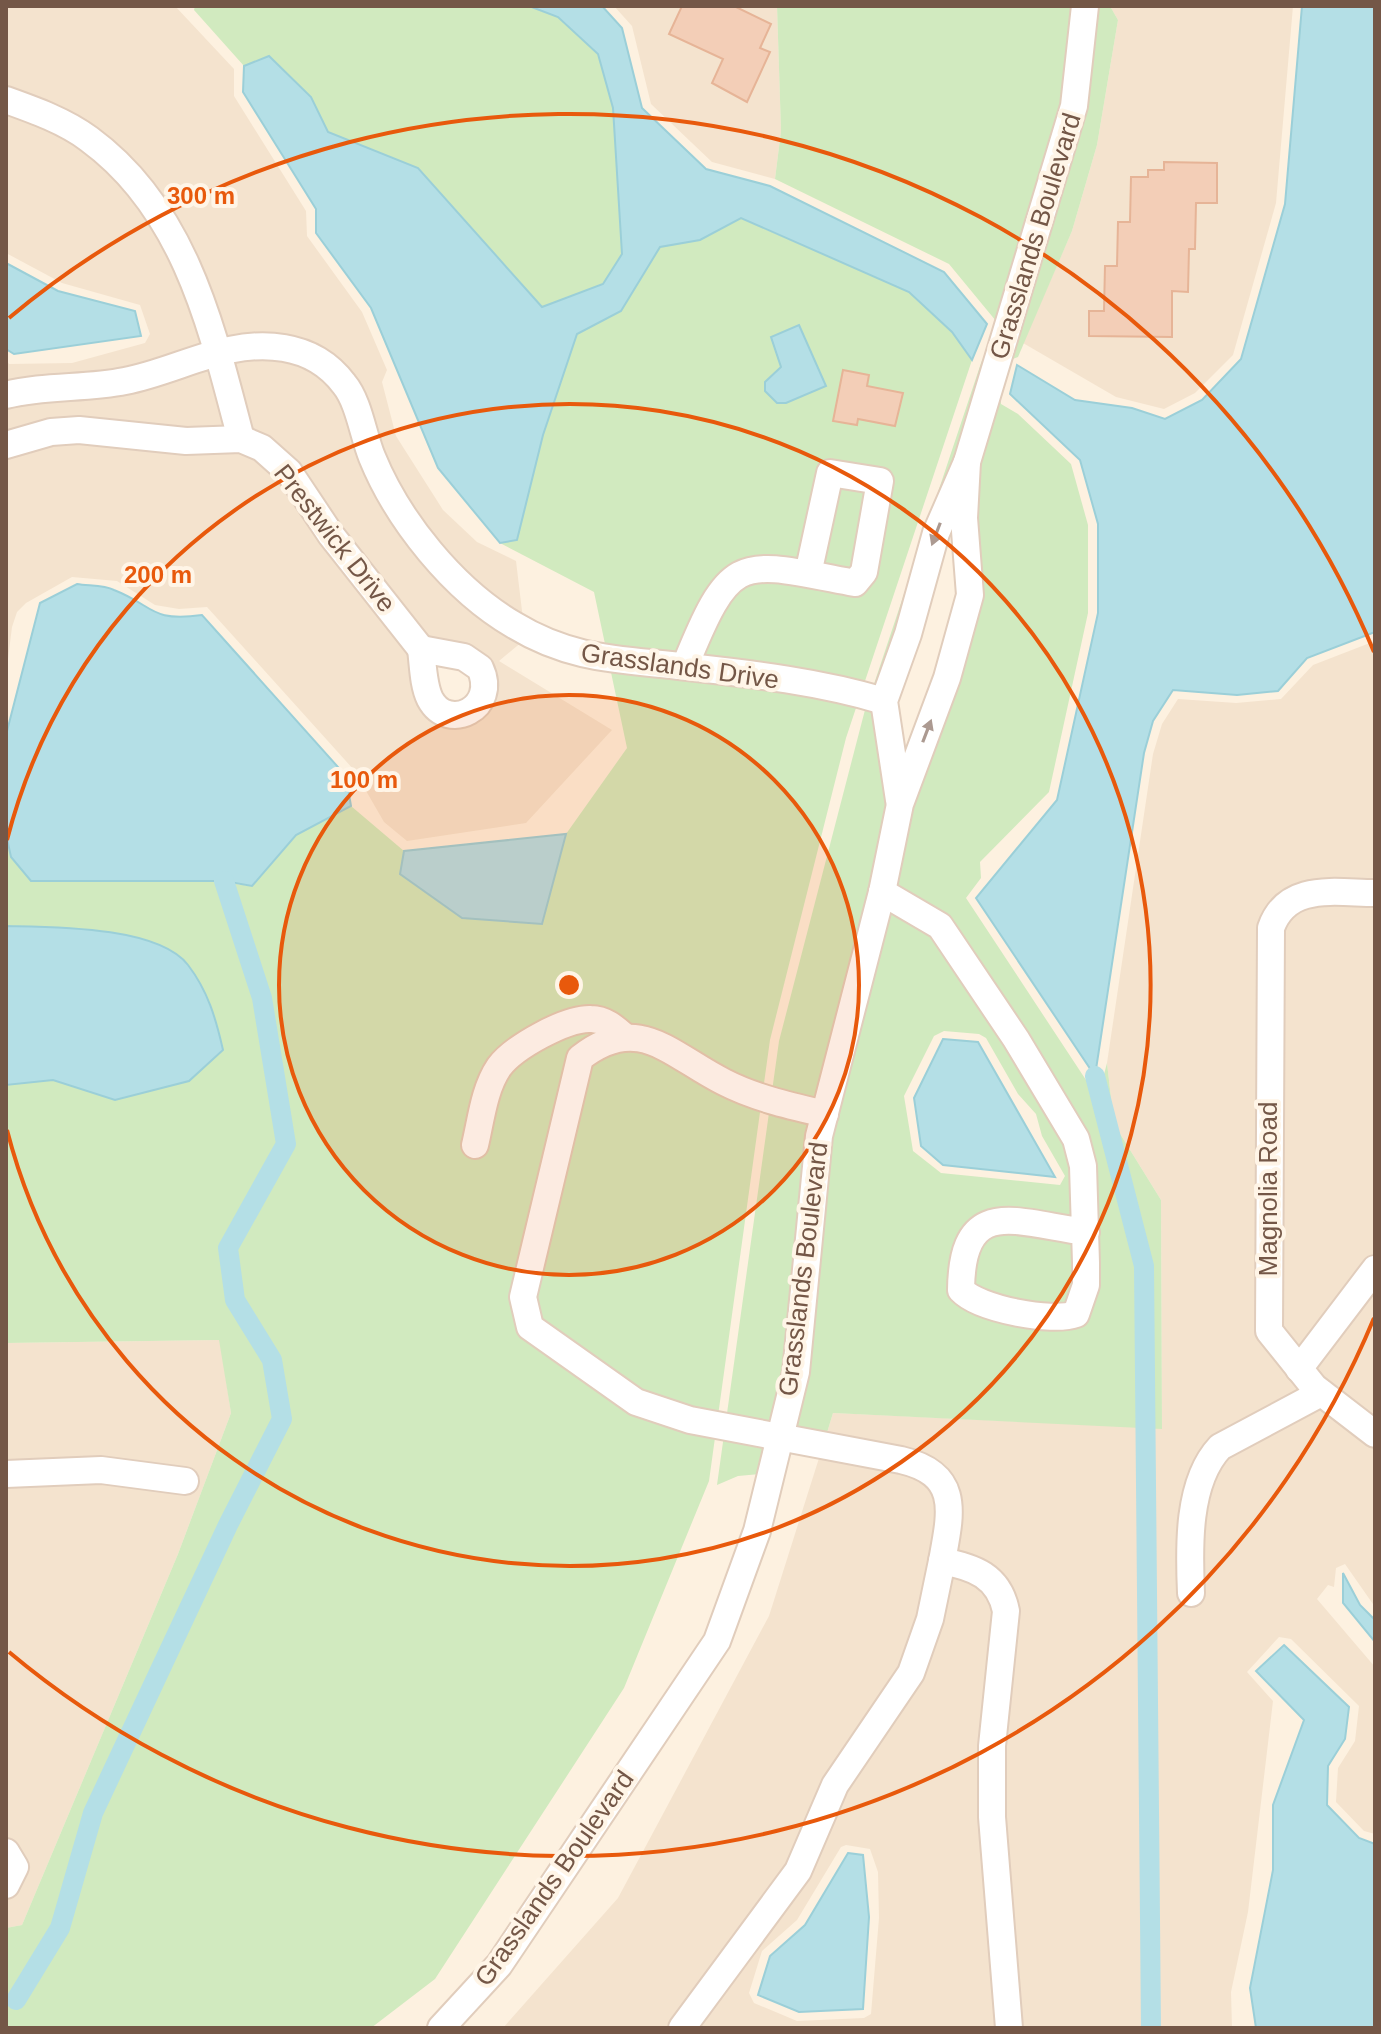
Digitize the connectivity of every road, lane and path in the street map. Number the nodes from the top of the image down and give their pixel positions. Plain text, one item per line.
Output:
1 (1085, 6) edge
2 (6, 100) edge
3 (218, 352) junction
4 (6, 395) edge
5 (241, 439) junction
6 (6, 445) edge
7 (967, 462) junction
8 (808, 574) dead end
9 (421, 649) dead end
10 (685, 666) junction
11 (884, 701) junction
12 (900, 804) junction
13 (882, 892) junction
14 (1375, 893) edge
15 (624, 1036) junction
16 (825, 1114) junction
17 (475, 1145) dead end
18 (1086, 1232) junction
19 (1375, 1269) edge
20 (1299, 1369) junction
21 (1321, 1393) junction
22 (1375, 1434) edge
23 (782, 1437) junction
24 (6, 1474) edge
25 (185, 1481) dead end
26 (942, 1561) junction
27 (1191, 1593) dead end
28 (6, 1852) edge
29 (6, 1885) edge
30 (441, 2028) edge
31 (682, 2028) edge
32 (1009, 2028) edge

1 - 7 street, Grasslands Boulevard
2 - 3 street
3 - 4 street, Grasslands Drive
3 - 5 street
3 - 10 street, Grasslands Drive
5 - 6 street
5 - 9 street, Prestwick Drive
7 -> 11 street, Grasslands Boulevard
12 -> 7 street, Grasslands Boulevard
8 - 10 street
10 - 11 street, Grasslands Drive
11 - 12 street, Grasslands Boulevard
12 - 13 street, Grasslands Boulevard
13 - 16 street, Grasslands Boulevard
13 - 18 street
14 - 20 street, Magnolia Road
15 - 16 street
15 - 17 street
15 - 23 street
16 - 23 street, Grasslands Boulevard
18 - 18 street
19 - 20 street
20 - 21 street, Magnolia Road
21 - 22 street, Magnolia Road
21 - 27 street
23 - 26 street
23 - 30 street, Grasslands Boulevard
24 - 25 street
26 - 31 street
26 - 32 street
28 - 29 street

